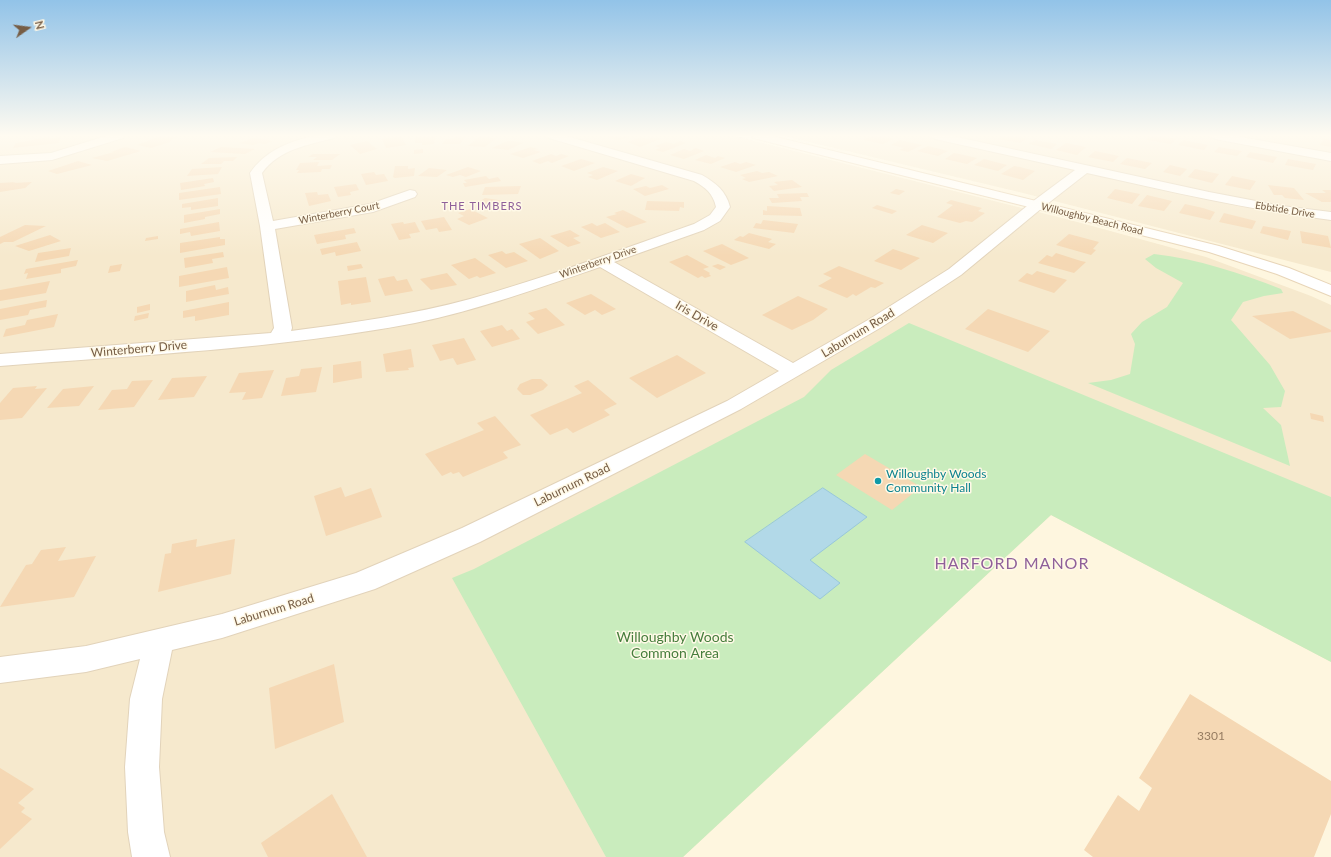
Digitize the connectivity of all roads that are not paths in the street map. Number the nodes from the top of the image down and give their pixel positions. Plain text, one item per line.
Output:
1 (257, 176) edge
2 (691, 176) edge
3 (920, 176) edge
4 (1076, 176) edge
5 (1119, 176) edge
6 (410, 194) dead end
7 (1038, 205) junction
8 (1331, 216) edge
9 (267, 226) junction
10 (601, 261) junction
11 (1331, 291) edge
12 (278, 338) junction
13 (0, 360) edge
14 (793, 371) junction
15 (159, 642) junction
16 (0, 670) edge
17 (151, 857) edge

1 - 9 street
2 - 10 street, Winterberry Drive
3 - 7 street, Willoughby Beach Road
4 - 7 street, Laburnum Road
5 - 8 street, Ebbtide Drive
6 - 9 street, Winterberry Court
7 - 11 street, Willoughby Beach Road
7 - 14 street, Laburnum Road
9 - 12 street
10 - 12 street, Winterberry Drive
10 - 14 street, Iris Drive
12 - 13 street, Winterberry Drive
14 - 15 street, Laburnum Road
15 - 16 street, Laburnum Road
15 - 17 street

